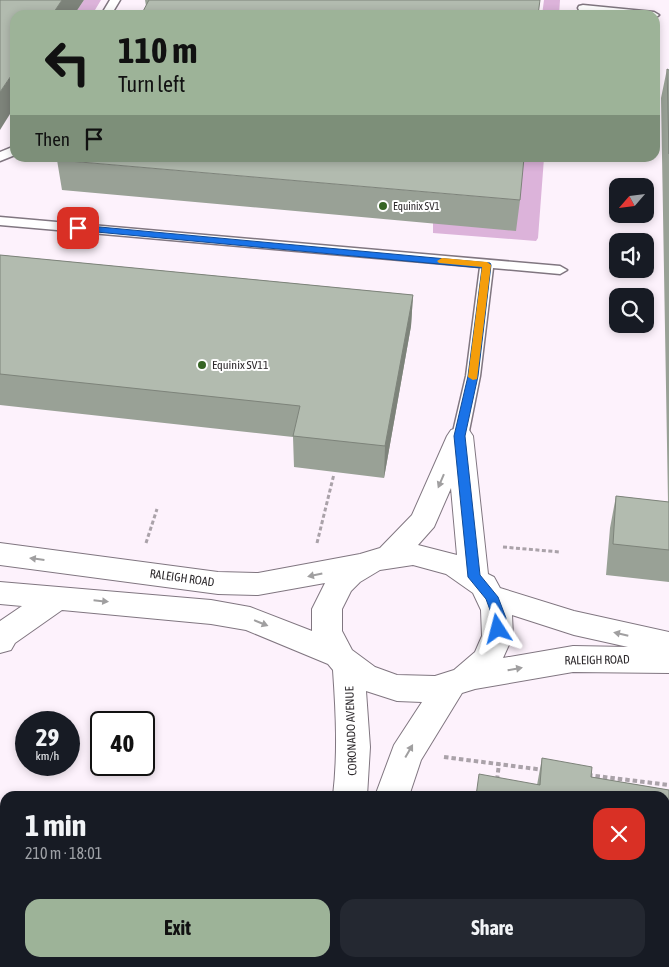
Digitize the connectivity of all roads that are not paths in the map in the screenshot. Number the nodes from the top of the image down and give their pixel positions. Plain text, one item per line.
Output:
1 (583, 8) dead end
2 (604, 10) edge
3 (0, 221) edge
4 (487, 265) junction
5 (560, 270) dead end
6 (460, 436) junction
7 (0, 554) edge
8 (376, 560) junction
9 (483, 587) junction
10 (0, 592) edge
11 (59, 597) junction
12 (0, 640) edge
13 (669, 644) edge
14 (343, 660) junction
15 (669, 660) edge
16 (458, 681) junction
17 (351, 791) edge
18 (394, 791) edge

1 - 2 lane
3 - 4 lane
4 - 5 lane
4 - 6 lane
6 -> 8 street
6 - 9 street
8 -> 7 street, RALEIGH ROAD
8 - 9 street
8 - 14 street
13 -> 9 street, RALEIGH ROAD
9 - 16 street
10 - 11 street
11 - 12 street
11 -> 14 street
14 - 16 street
14 - 17 street, CORONADO AVENUE
16 -> 15 street, RALEIGH ROAD
18 -> 16 street

